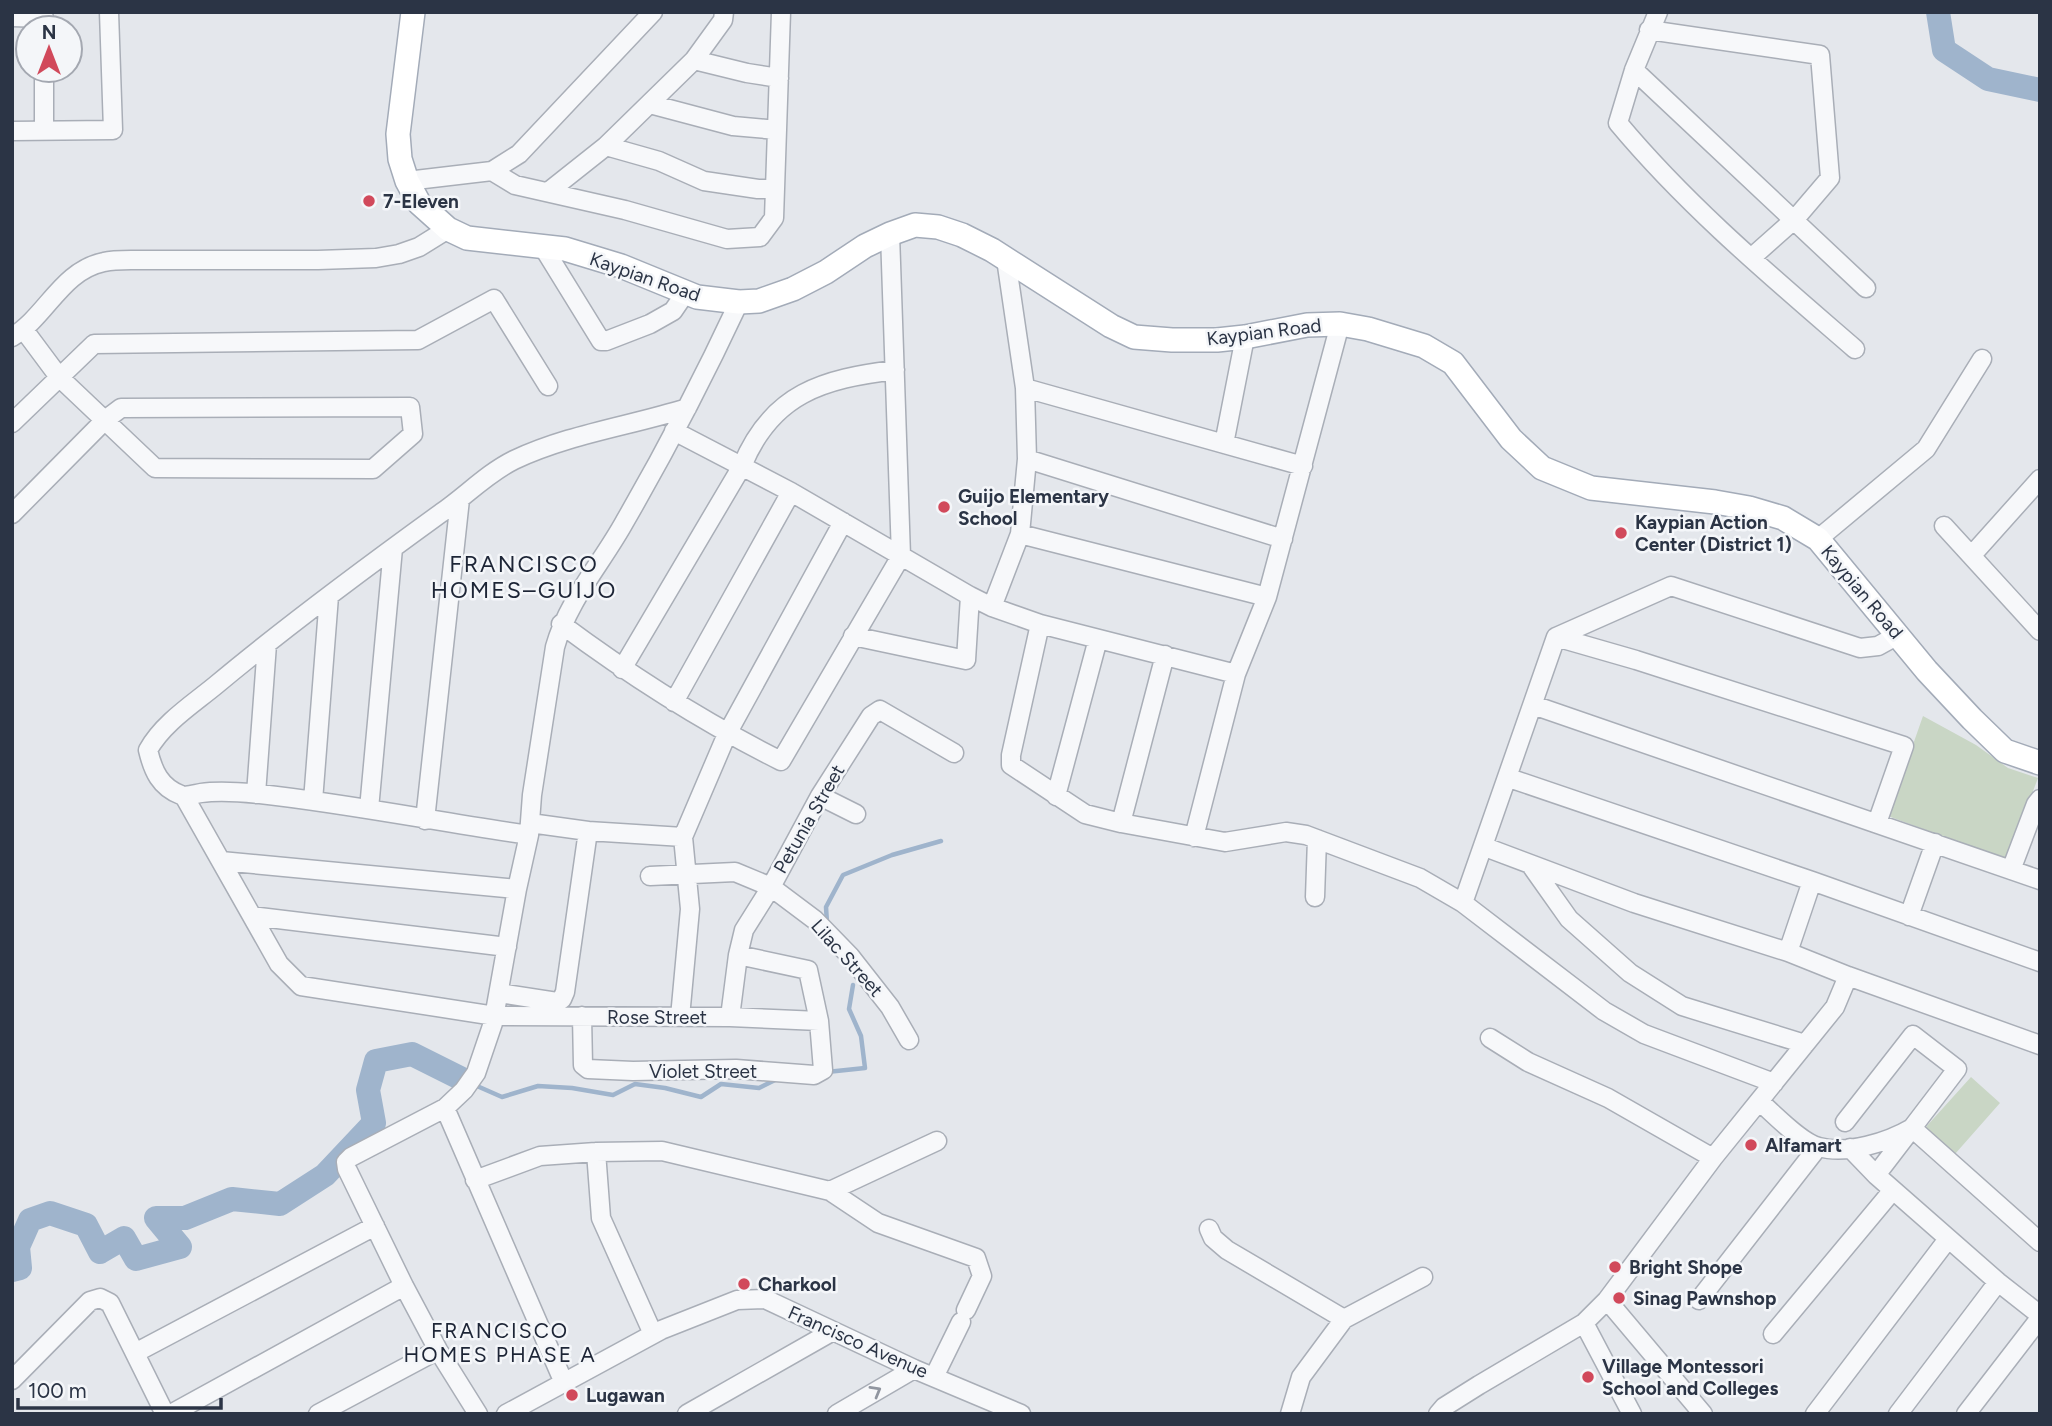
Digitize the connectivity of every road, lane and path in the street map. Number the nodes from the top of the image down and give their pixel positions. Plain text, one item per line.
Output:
1 (109, 12) edge
2 (413, 12) edge
3 (653, 12) edge
4 (724, 12) edge
5 (781, 12) edge
6 (1658, 12) edge
7 (1649, 30) junction
8 (694, 60) junction
9 (1634, 71) junction
10 (779, 78) junction
11 (44, 84) edge
12 (650, 104) junction
13 (777, 130) junction
14 (12, 131) edge
15 (44, 131) junction
16 (606, 146) junction
17 (492, 171) junction
18 (407, 181) junction
19 (775, 189) junction
20 (548, 192) junction
21 (1795, 219) junction
22 (448, 229) junction
23 (890, 234) junction
24 (543, 247) junction
25 (1751, 258) junction
26 (1006, 259) junction
27 (1866, 288) dead end
28 (686, 292) junction
29 (739, 302) junction
30 (1340, 324) junction
31 (18, 334) edge
32 (1245, 337) junction
33 (1855, 349) dead end
34 (1982, 359) dead end
35 (895, 370) junction
36 (59, 377) junction
37 (548, 386) dead end
38 (1025, 388) junction
39 (687, 408) junction
40 (105, 420) junction
41 (12, 423) edge
42 (674, 431) junction
43 (1224, 444) junction
44 (1027, 458) junction
45 (742, 466) junction
46 (1303, 466) junction
47 (2040, 479) edge
48 (791, 492) junction
49 (460, 499) junction
50 (12, 514) edge
51 (843, 522) junction
52 (1944, 526) dead end
53 (1020, 534) junction
54 (1283, 539) junction
55 (1818, 539) junction
56 (393, 548) junction
57 (1972, 555) junction
58 (901, 556) junction
59 (329, 596) junction
60 (970, 596) junction
61 (1267, 597) junction
62 (992, 607) junction
63 (561, 624) junction
64 (1040, 624) junction
65 (2040, 631) edge
66 (1898, 635) junction
67 (853, 636) junction
68 (1556, 637) junction
69 (1098, 639) junction
70 (267, 644) junction
71 (1165, 655) junction
72 (622, 669) junction
73 (1236, 674) junction
74 (674, 702) junction
75 (1533, 705) junction
76 (727, 734) junction
77 (954, 753) dead end
78 (2040, 763) edge
79 (1509, 778) junction
80 (256, 794) junction
81 (184, 796) junction
82 (820, 796) junction
83 (1056, 796) junction
84 (2040, 799) edge
85 (313, 801) junction
86 (369, 809) junction
87 (856, 814) dead end
88 (425, 820) junction
89 (1121, 823) junction
90 (1877, 823) junction
91 (530, 829) junction
92 (588, 831) junction
93 (683, 837) junction
94 (1194, 837) junction
95 (1317, 839) junction
96 (1935, 844) junction
97 (1485, 847) junction
98 (220, 861) junction
99 (1530, 863) junction
100 (2011, 870) junction
101 (687, 875) junction
102 (650, 876) dead end
103 (2040, 880) edge
104 (1812, 881) junction
105 (771, 887) junction
106 (517, 889) junction
107 (1315, 897) dead end
108 (1463, 903) junction
109 (252, 916) junction
110 (1909, 916) junction
111 (507, 947) junction
112 (1788, 952) junction
113 (738, 955) junction
114 (2040, 962) edge
115 (1848, 976) junction
116 (499, 993) junction
117 (495, 1016) junction
118 (582, 1016) junction
119 (680, 1017) junction
120 (730, 1017) junction
121 (819, 1021) junction
122 (1490, 1038) dead end
123 (909, 1040) dead end
124 (1805, 1044) junction
125 (2040, 1045) edge
126 (1774, 1083) junction
127 (1759, 1101) junction
128 (445, 1108) junction
129 (1845, 1122) dead end
130 (1912, 1128) junction
131 (937, 1141) dead end
132 (1818, 1147) junction
133 (1850, 1148) junction
134 (596, 1152) junction
135 (1713, 1158) junction
136 (1876, 1175) junction
137 (475, 1180) junction
138 (1893, 1190) junction
139 (830, 1191) junction
140 (376, 1226) junction
141 (1209, 1229) dead end
142 (1948, 1239) junction
143 (2040, 1242) edge
144 (1423, 1277) dead end
145 (1998, 1282) junction
146 (404, 1286) junction
147 (1607, 1300) junction
148 (1699, 1300) dead end
149 (2040, 1316) edge
150 (1344, 1319) junction
151 (1584, 1323) junction
152 (833, 1331) junction
153 (653, 1334) junction
154 (1773, 1334) dead end
155 (438, 1350) junction
156 (135, 1353) junction
157 (914, 1369) junction
158 (934, 1377) junction
159 (12, 1380) edge
160 (564, 1383) junction
161 (165, 1414) edge
162 (171, 1414) edge
163 (318, 1414) edge
164 (478, 1414) edge
165 (506, 1414) edge
166 (687, 1414) edge
167 (837, 1414) edge
168 (1021, 1414) edge
169 (1290, 1414) edge
170 (1438, 1414) edge
171 (1632, 1414) edge
172 (1703, 1414) edge
173 (1815, 1414) edge
174 (1898, 1414) edge
175 (1966, 1414) edge

1 - 15 street
2 - 18 main road, Kaypian Road
3 - 17 street
4 - 8 street
5 - 10 street
6 - 7 street
7 - 9 street
7 - 21 street
8 - 10 street
8 - 12 street
9 - 21 street
9 - 25 street
10 - 13 street
11 - 15 street
12 - 13 street
12 - 16 street
13 - 19 street
14 - 15 street
16 - 19 street
16 - 20 street
17 - 18 street
17 - 20 street
18 - 22 main road, Kaypian Road
19 - 20 street
21 - 25 street
21 - 27 street
22 - 24 main road, Kaypian Road
22 - 31 street
23 - 26 main road, Kaypian Road
23 - 29 main road, Kaypian Road
23 - 35 street
24 - 28 main road, Kaypian Road
24 - 28 street
25 - 33 street
26 - 32 main road, Kaypian Road
26 - 38 street
28 - 29 main road, Kaypian Road
29 - 39 street
30 - 32 main road, Kaypian Road
30 - 46 street
30 - 55 main road, Kaypian Road
31 - 36 street
32 - 43 street
34 - 55 street
35 - 45 street
35 - 58 street
36 - 37 street
36 - 40 street
36 - 41 street
38 - 43 street
38 - 44 street
39 - 42 street
39 - 49 street
40 - 40 street
40 - 50 street
42 - 45 street
42 - 63 street
43 - 46 street
44 - 53 street
44 - 54 street
45 - 48 street
45 - 72 street
46 - 54 street
47 - 57 street
48 - 51 street
48 - 74 street
49 - 56 street
49 - 88 street
51 - 58 street
51 - 76 street
52 - 57 street
53 - 61 street
53 - 62 street
54 - 61 street
55 - 66 main road, Kaypian Road
56 - 59 street
56 - 86 street
57 - 65 street
58 - 60 street
58 - 67 street
59 - 70 street
59 - 85 street
60 - 62 street
60 - 67 street
61 - 73 street
62 - 64 street
63 - 72 street
63 - 91 street
64 - 69 street
64 - 83 street
66 - 68 street
66 - 78 main road, Kaypian Road
67 - 76 street
68 - 75 street
68 - 90 street
69 - 71 street
69 - 83 street
70 - 80 street
70 - 81 street
71 - 73 street
71 - 89 street
72 - 74 street
73 - 94 street
74 - 76 street
75 - 79 street
75 - 90 street
76 - 93 street
77 - 82 street, Petunia Street
79 - 97 street
79 - 104 street
80 - 81 street
80 - 85 street
81 - 98 street, Rose Street
82 - 87 street
82 - 105 street, Petunia Street
83 - 89 street
84 - 100 street
85 - 86 street
86 - 88 street
88 - 91 street
89 - 94 street
90 - 96 street
91 - 92 street
91 - 106 street
92 - 93 street
92 - 116 street
93 - 101 street
94 - 95 street
95 - 107 street
95 - 108 street
96 - 100 street
96 - 110 street
97 - 99 street
97 - 108 street
98 - 106 street
98 - 109 street, Rose Street
99 - 112 street
99 - 124 street
100 - 103 street
101 - 102 street, Lilac Street
101 - 105 street, Lilac Street
101 - 119 street
104 - 110 street
104 - 112 street
105 - 113 street, Petunia Street
105 - 123 street, Lilac Street
106 - 111 street
108 - 126 street
109 - 111 street
109 - 117 street, Rose Street
110 - 114 street
111 - 116 street
112 - 115 street
113 - 120 street, Petunia Street
113 - 121 street
115 - 124 street
115 - 125 street
116 - 117 street
117 - 118 street, Rose Street
117 - 128 street
118 - 119 street, Rose Street
118 - 121 street, Violet Street
119 - 120 street, Rose Street
120 - 121 street, Rose Street
122 - 135 street
124 - 126 street
126 - 127 street
127 - 132 street
127 - 135 street
128 - 137 street
128 - 140 street
129 - 130 street
130 - 133 street
130 - 136 street
130 - 143 street
131 - 139 street
132 - 133 street
132 - 148 street
133 - 136 street
134 - 137 street
134 - 139 street
134 - 153 street
135 - 147 street
136 - 138 street
137 - 160 street
138 - 142 street
138 - 154 street
139 - 158 street
140 - 146 street
140 - 156 street
141 - 150 street
142 - 145 street
142 - 173 street
144 - 150 street
145 - 149 street
145 - 174 street
146 - 155 street
146 - 162 street
147 - 151 street
147 - 172 street
149 - 175 street
150 - 169 street
151 - 170 street
151 - 171 street
152 - 153 street, Francisco Avenue
152 - 157 street, Francisco Avenue
152 - 166 street
153 - 160 street, Francisco Avenue
155 - 163 street
155 - 164 street
156 - 159 street
156 - 161 street
157 - 158 street, Francisco Avenue
167 -> 157 street
158 - 168 street, Francisco Avenue
160 - 165 street, Francisco Avenue

